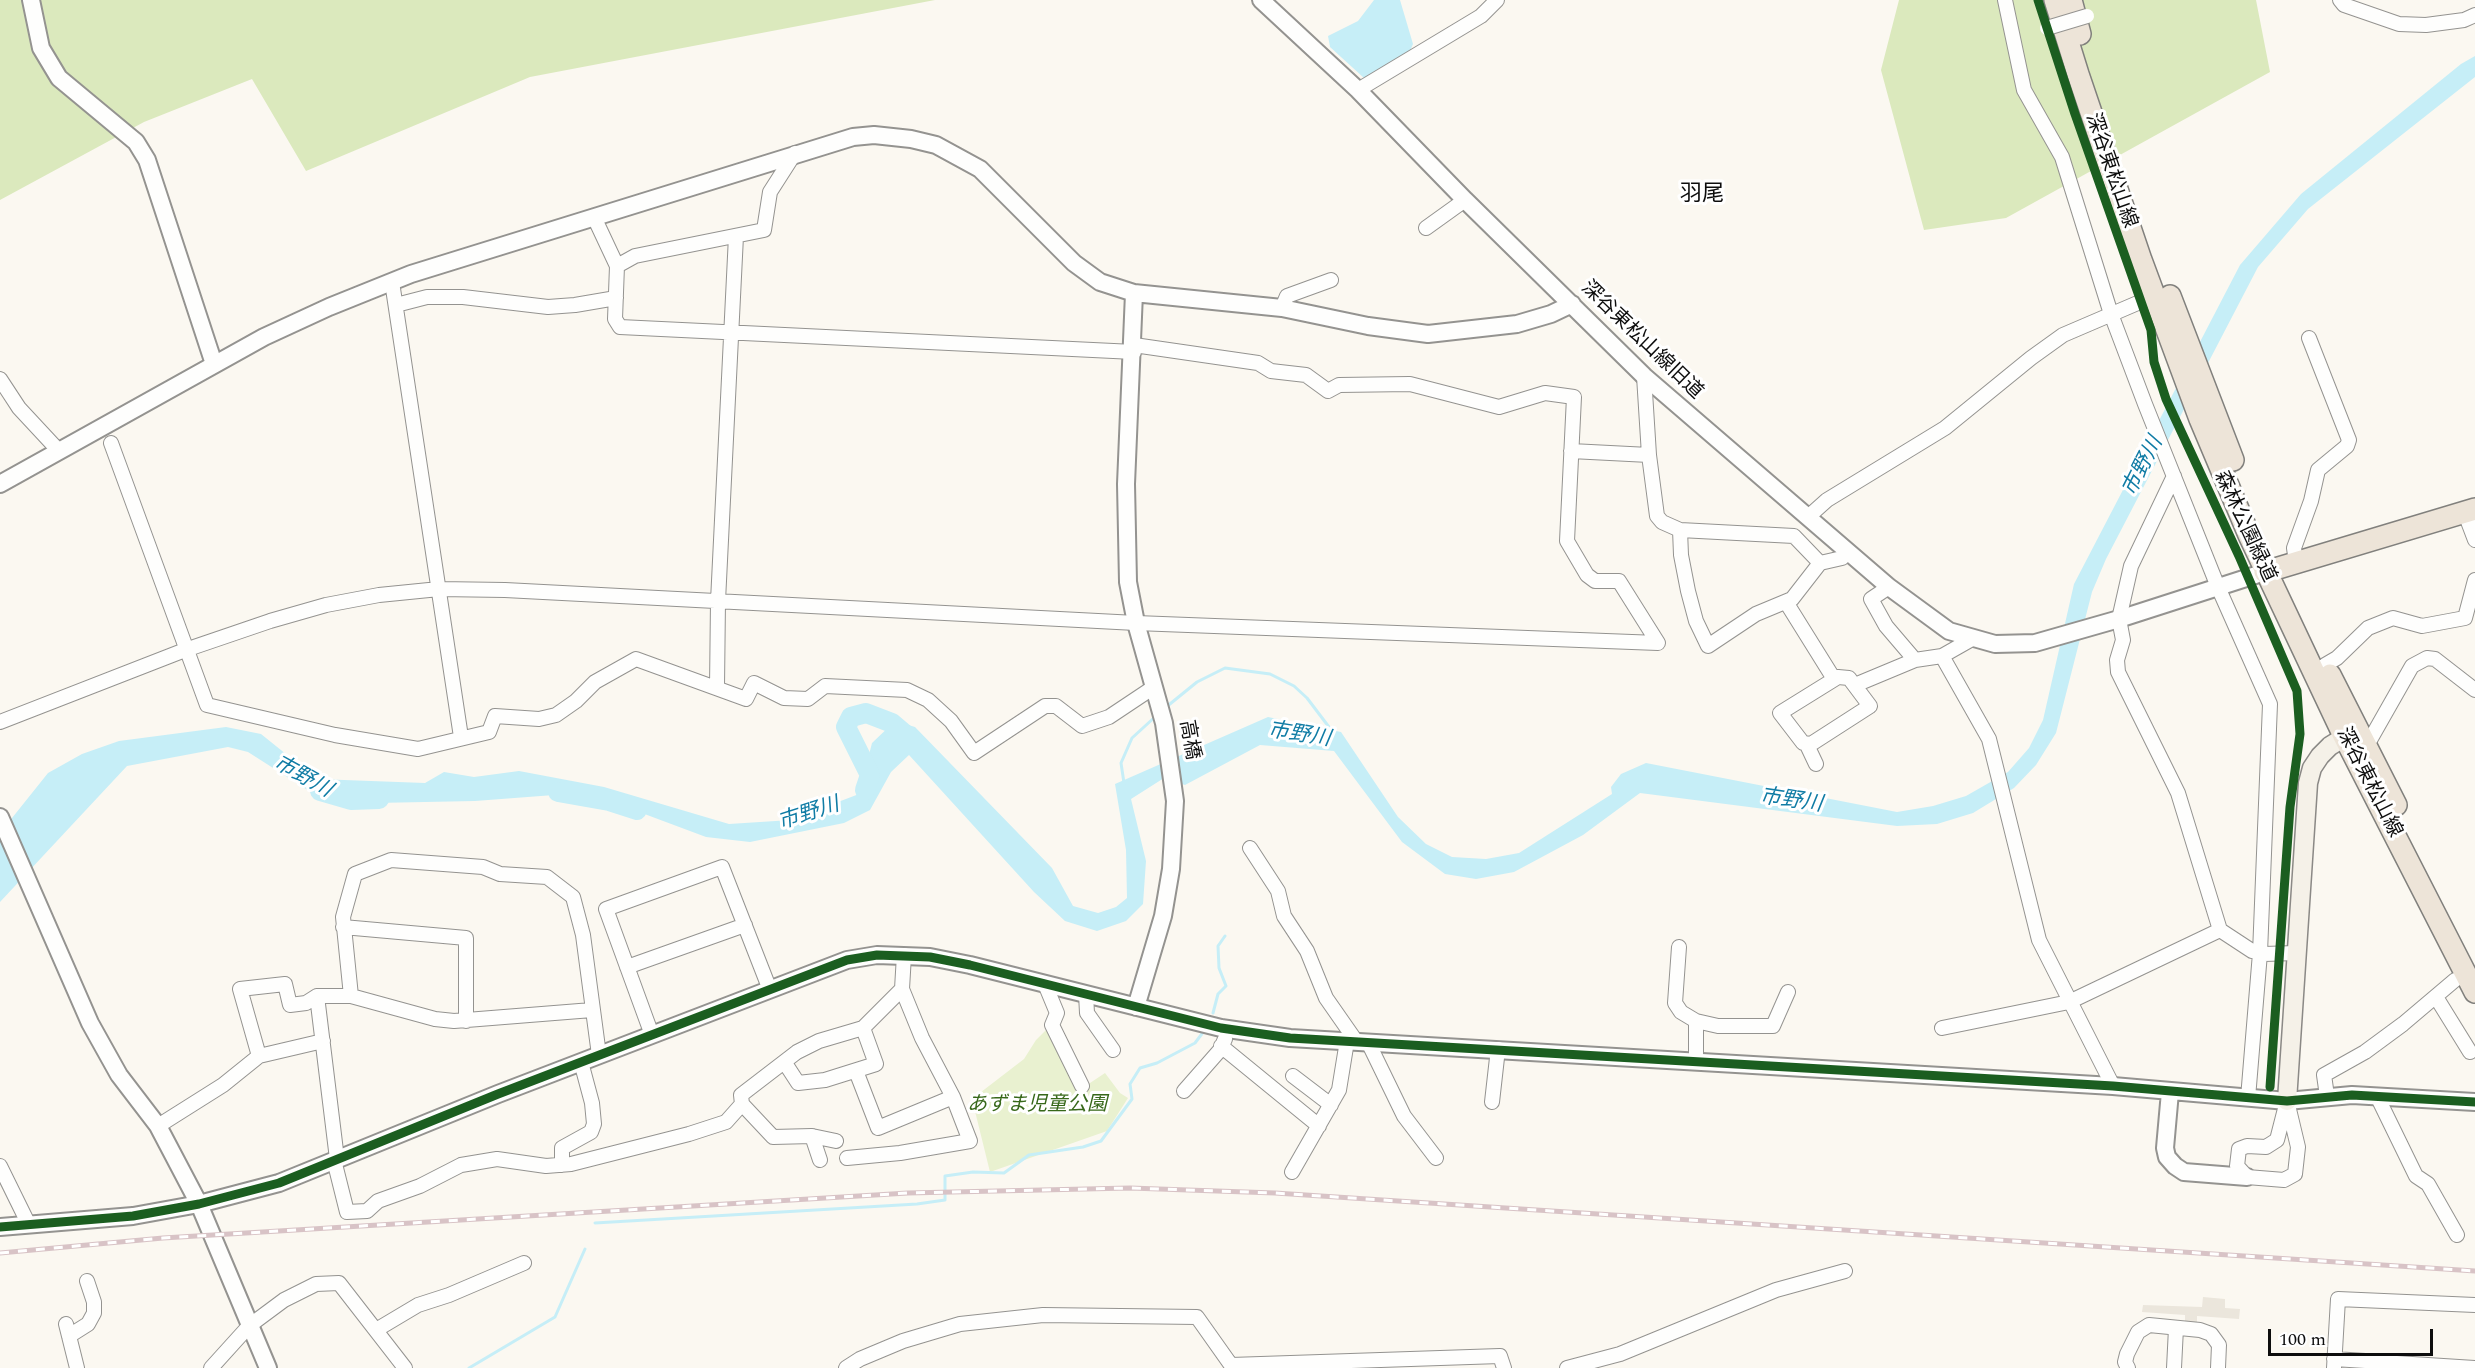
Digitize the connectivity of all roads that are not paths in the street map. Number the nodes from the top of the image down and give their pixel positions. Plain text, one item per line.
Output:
1 (31, 0) edge
2 (1261, 0) edge
3 (1497, 0) edge
4 (2005, 0) edge
5 (2055, 0) edge
6 (2071, 0) edge
7 (2340, 0) edge
8 (2475, 15) edge
9 (2087, 16) dead end
10 (2047, 28) dead end
11 (1358, 90) junction
12 (795, 153) junction
13 (1465, 200) junction
14 (594, 217) junction
15 (1426, 228) dead end
16 (736, 236) junction
17 (617, 266) junction
18 (1331, 280) dead end
19 (392, 282) junction
20 (1134, 293) junction
21 (2154, 296) junction
22 (616, 298) junction
23 (1572, 304) junction
24 (396, 305) junction
25 (1282, 308) junction
26 (2111, 314) junction
27 (731, 332) junction
28 (2176, 334) junction
29 (2309, 338) dead end
30 (1134, 348) junction
31 (214, 364) junction
32 (1644, 376) junction
33 (0, 379) edge
34 (111, 443) dead end
35 (59, 451) junction
36 (1571, 451) junction
37 (1649, 455) junction
38 (2174, 476) junction
39 (0, 484) edge
40 (2469, 510) edge
41 (1810, 518) junction
42 (1680, 530) junction
43 (1794, 536) junction
44 (2475, 540) edge
45 (1848, 552) junction
46 (1820, 563) junction
47 (2279, 567) junction
48 (2475, 580) edge
49 (1889, 586) junction
50 (2218, 587) junction
51 (439, 589) junction
52 (718, 601) junction
53 (1786, 602) junction
54 (2114, 621) junction
55 (1136, 623) junction
56 (1972, 639) junction
57 (185, 650) junction
58 (1942, 656) junction
59 (1915, 660) junction
60 (2325, 665) junction
61 (1834, 679) junction
62 (1855, 685) junction
63 (717, 687) junction
64 (1154, 687) junction
65 (2475, 690) edge
66 (0, 722) edge
67 (461, 737) junction
68 (2356, 738) junction
69 (1807, 745) junction
70 (1816, 764) dead end
71 (0, 817) edge
72 (1250, 848) dead end
73 (745, 925) junction
74 (344, 927) junction
75 (2220, 930) junction
76 (1679, 947) dead end
77 (2260, 953) junction
78 (2296, 953) junction
79 (904, 956) junction
80 (2475, 961) edge
81 (627, 967) junction
82 (2455, 980) dead end
83 (1045, 984) junction
84 (902, 989) junction
85 (770, 990) junction
86 (1788, 992) dead end
87 (2475, 992) edge
88 (1086, 994) junction
89 (317, 996) junction
90 (351, 996) junction
91 (2436, 997) junction
92 (2069, 1002) junction
93 (1136, 1007) junction
94 (592, 1010) junction
95 (466, 1020) junction
96 (1696, 1021) junction
97 (863, 1028) junction
98 (1942, 1028) dead end
99 (1230, 1029) junction
100 (652, 1035) junction
101 (323, 1041) junction
102 (1357, 1041) junction
103 (1221, 1046) junction
104 (1498, 1049) junction
105 (1113, 1050) dead end
106 (2470, 1052) dead end
107 (598, 1055) junction
108 (259, 1056) junction
109 (1696, 1061) junction
110 (581, 1062) junction
111 (785, 1063) junction
112 (856, 1071) junction
113 (1293, 1076) dead end
114 (1082, 1086) dead end
115 (2113, 1086) junction
116 (1184, 1090) dead end
117 (2170, 1092) junction
118 (2327, 1096) junction
119 (2377, 1096) junction
120 (953, 1097) junction
121 (2248, 1098) junction
122 (2287, 1101) junction
123 (1492, 1102) dead end
124 (2475, 1102) edge
125 (742, 1104) junction
126 (1331, 1105) junction
127 (158, 1126) junction
128 (1319, 1126) junction
129 (812, 1136) junction
130 (836, 1141) dead end
131 (847, 1158) dead end
132 (1436, 1158) dead end
133 (335, 1160) junction
134 (820, 1160) dead end
135 (562, 1165) junction
136 (0, 1166) edge
137 (1292, 1172) dead end
138 (2237, 1173) junction
139 (199, 1204) junction
140 (29, 1225) junction
141 (0, 1227) edge
142 (2457, 1235) dead end
143 (524, 1263) dead end
144 (1845, 1271) dead end
145 (87, 1281) dead end
146 (2475, 1305) edge
147 (249, 1326) junction
148 (2176, 1328) junction
149 (376, 1330) junction
150 (2127, 1361) edge
151 (2334, 1364) edge
152 (77, 1368) edge
153 (211, 1368) edge
154 (268, 1368) edge
155 (405, 1368) edge
156 (846, 1368) edge
157 (1504, 1368) edge
158 (1567, 1368) edge
159 (2118, 1368) edge
160 (2174, 1368) edge
161 (2218, 1368) edge
162 (2475, 1368) edge

1 - 31 street
2 - 11 street, 深谷東松山線旧道
3 - 11 street
4 - 26 street
5 - 21 main road, 深谷東松山線
6 - 28 main road, 深谷東松山線
7 - 8 street
9 - 10 street, bridge
11 - 13 street, 深谷東松山線旧道
12 - 14 street
12 - 16 street
12 - 20 street
13 - 15 street
13 - 23 street, 深谷東松山線旧道
14 - 17 street
14 - 19 street
16 - 17 street
16 - 27 street
17 - 22 street
18 - 25 street
19 - 24 street
19 - 31 street
20 - 25 street
20 - 30 street, 高橋
21 - 26 street
21 - 28 main road, 深谷東松山線
22 - 24 street
22 - 27 street
23 - 25 street
23 - 32 street, 深谷東松山線旧道
24 - 51 street
26 - 38 street
26 - 41 street
27 - 30 street
27 - 52 street
28 - 47 main road, 深谷東松山線
29 - 47 street
30 - 36 street
30 - 55 street, 高橋
31 - 35 street
32 - 37 street
32 - 41 street, 深谷東松山線旧道
33 - 35 street
34 - 57 street
35 - 39 street
36 - 37 street
36 - 55 street
37 - 42 street
38 - 50 street
38 - 54 street
40 - 44 street
40 - 47 main road
41 - 43 street
41 - 45 street, 深谷東松山線旧道
42 - 43 street
42 - 53 street
43 - 46 street
45 - 46 street
45 - 49 street, 深谷東松山線旧道
46 - 53 street
47 - 50 street
47 - 60 main road, 深谷東松山線
47 - 68 main road, 深谷東松山線
48 - 60 street
49 - 56 street, 深谷東松山線旧道
49 - 59 street
50 - 54 street
50 - 77 street
51 - 52 street
51 - 57 street
51 - 67 street
52 - 55 street
52 - 63 street
53 - 61 street
54 - 56 street, 深谷東松山線旧道
54 - 75 street
55 - 64 street, 高橋
56 - 58 street
57 - 66 street
57 - 67 street
58 - 59 street
58 - 92 street
59 - 62 street
60 - 68 main road, 深谷東松山線
61 - 62 street
61 - 69 street
62 - 69 street
63 - 64 street
63 - 67 street
64 - 93 street, 高橋
65 - 68 street
68 - 78 main road
68 - 80 main road, 深谷東松山線
68 - 87 main road, 深谷東松山線
69 - 70 street
71 - 127 street
72 - 102 street
73 - 81 street
73 - 81 street
73 - 85 street
74 - 90 street
74 - 94 street
74 - 95 street
75 - 77 street
75 - 92 street
76 - 96 street
77 - 78 street
77 - 121 street
78 - 122 main road
79 - 83 street
79 - 84 street
79 - 85 street
81 - 100 street
82 - 91 street
83 - 88 street
83 - 114 street
84 - 97 street
84 - 120 street
85 - 100 street
86 - 96 street
88 - 93 street
88 - 105 street
89 - 90 street
89 - 101 street
89 - 108 street
90 - 95 street
91 - 106 street
91 - 118 street
92 - 98 street
92 - 115 street
93 - 99 street
94 - 95 street
94 - 107 street
96 - 109 street
97 - 111 street
97 - 112 street
99 - 102 street
99 - 103 street
100 - 107 street
101 - 108 street
101 - 133 street
102 - 104 street
102 - 126 street
102 - 132 street
103 - 116 street
103 - 128 street
104 - 109 street
104 - 123 street
107 - 110 street
108 - 127 street
109 - 115 street
110 - 133 street
110 - 135 street
111 - 112 street
111 - 125 street
112 - 120 street
113 - 126 street
115 - 117 street
117 - 121 street
117 - 138 street
118 - 119 street
118 - 122 street
119 - 124 street
119 - 142 street
120 - 131 street
121 - 122 street
122 - 138 street
122 - 138 street
125 - 129 street
125 - 135 street
126 - 128 street
127 - 139 street
128 - 137 street
129 - 130 street
129 - 134 street
133 - 135 street
133 - 139 street
136 - 140 street
139 - 140 street
139 - 147 street
140 - 141 street
143 - 149 street
144 - 158 street
145 - 152 street
146 - 151 street
147 - 149 street
147 - 153 street
147 - 154 street
148 - 150 street
148 - 160 street
148 - 161 street
149 - 155 street
150 - 159 street
151 - 162 street
156 - 157 street

